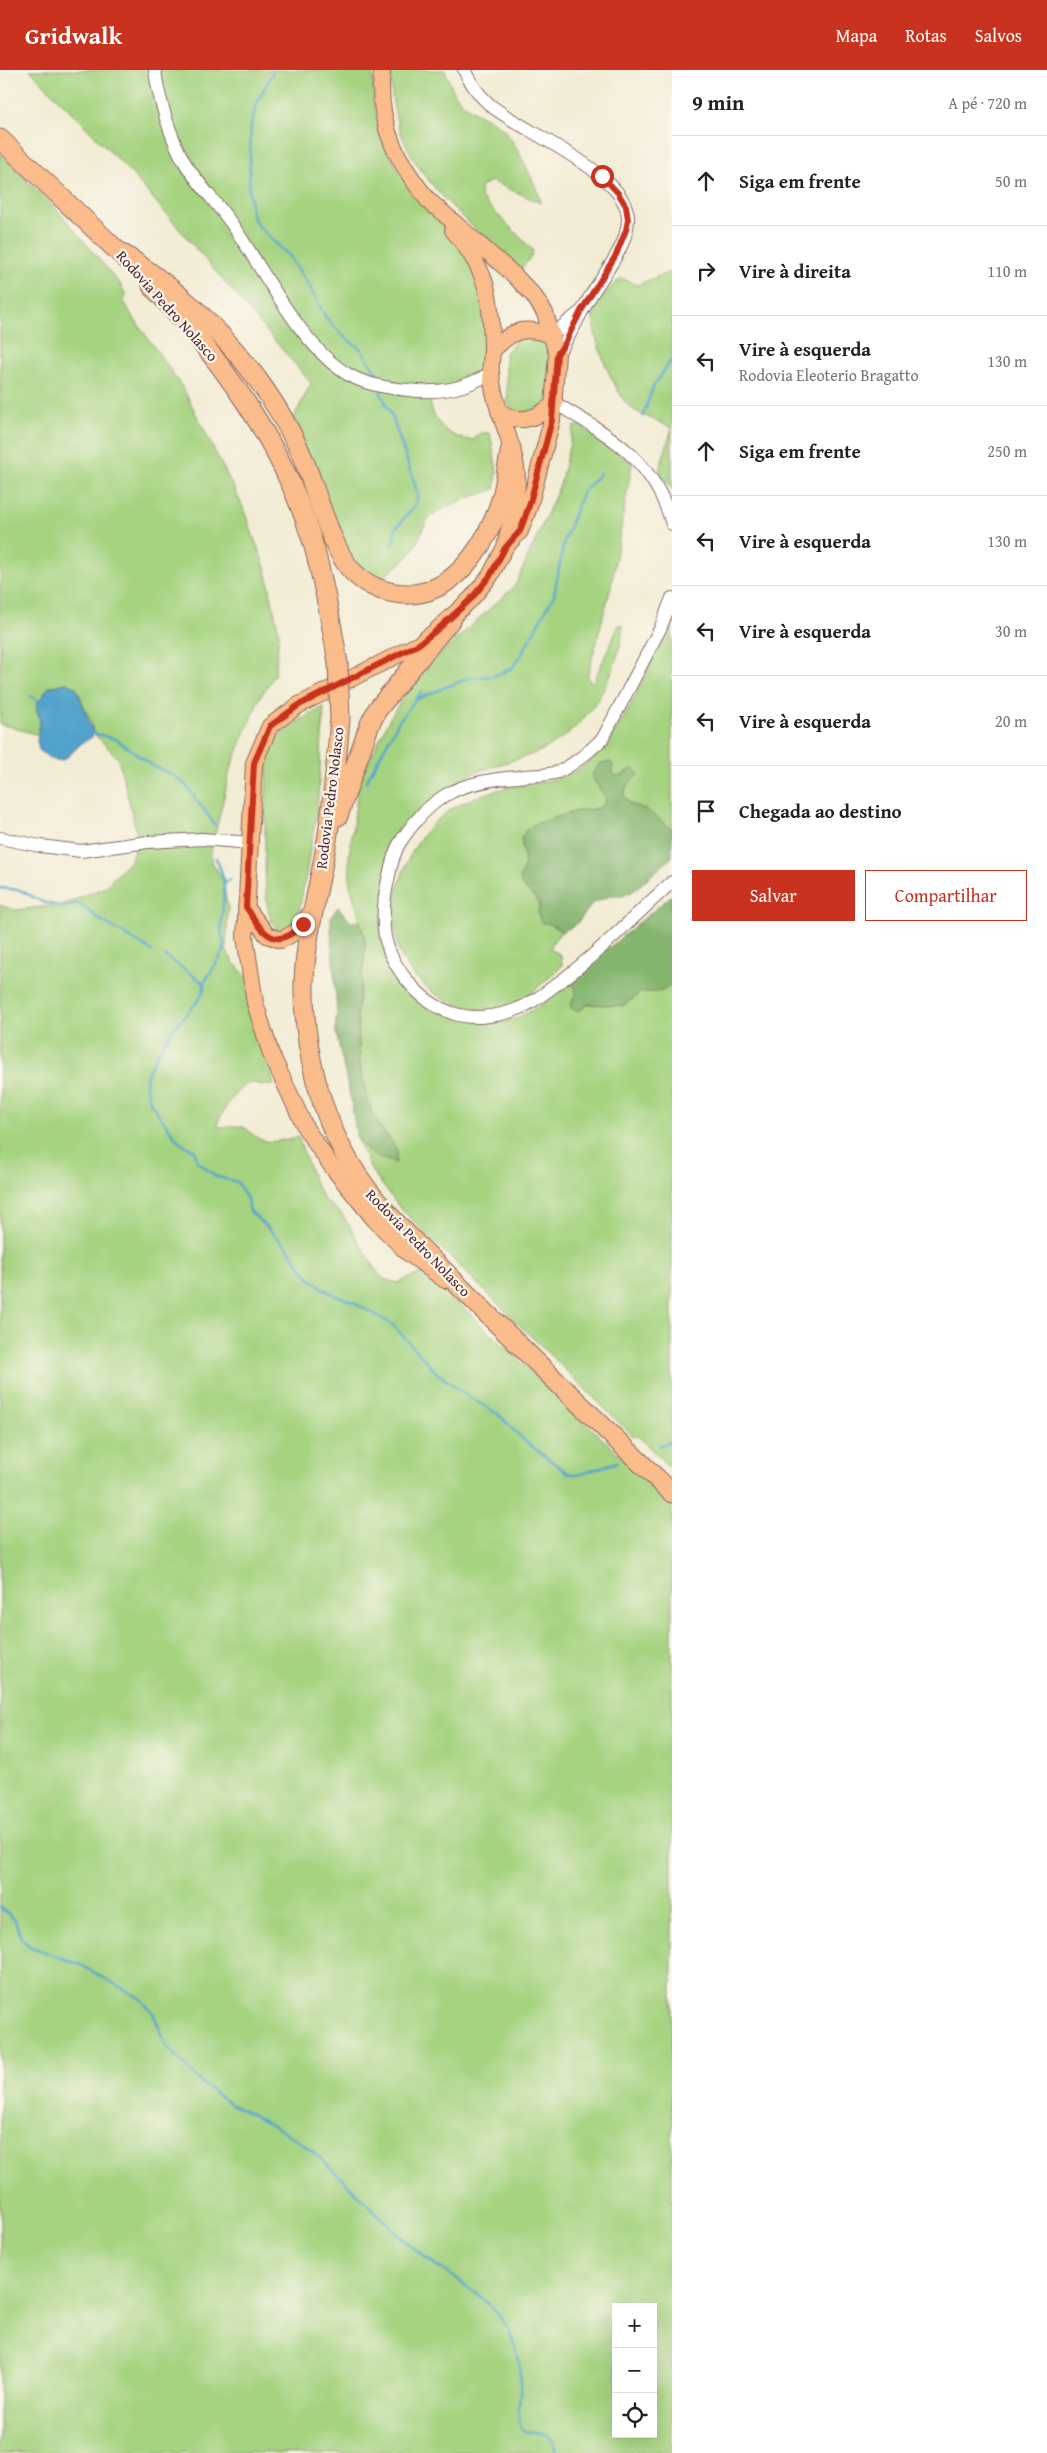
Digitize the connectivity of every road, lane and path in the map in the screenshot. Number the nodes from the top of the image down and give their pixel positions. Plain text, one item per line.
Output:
1 (155, 70) edge
2 (382, 70) edge
3 (464, 70) edge
4 (0, 139) edge
5 (427, 199) junction
6 (118, 251) junction
7 (581, 311) junction
8 (552, 335) junction
9 (492, 351) junction
10 (557, 354) junction
11 (491, 373) junction
12 (554, 403) junction
13 (499, 411) junction
14 (574, 415) junction
15 (552, 420) junction
16 (511, 448) junction
17 (672, 524) edge
18 (505, 548) junction
19 (672, 598) edge
20 (452, 618) junction
21 (0, 838) edge
22 (251, 843) junction
23 (67, 850) junction
24 (325, 853) junction
25 (51, 855) dead end
26 (672, 882) edge
27 (246, 907) junction
28 (312, 910) junction
29 (482, 1309) junction
30 (672, 1493) edge

1 - 11 street
2 - 5 main road
3 - 7 street
4 - 6 highway, Rodovia Pedro Nolasco
5 - 8 main road
5 - 9 main road
6 - 16 highway
6 - 24 highway, Rodovia Pedro Nolasco, bridge
7 - 8 street
7 - 10 street
8 - 9 main road
8 - 10 main road
9 - 11 main road
10 - 12 main road
11 - 13 main road
12 - 13 main road
12 - 14 street
12 - 15 main road
13 - 16 main road
14 - 15 street
14 - 17 street
15 - 18 main road
16 - 18 main road
18 - 20 main road
19 - 26 street
20 - 22 main road
20 - 24 highway
21 - 23 street
22 - 23 street
22 - 27 main road
23 - 25 street
24 - 28 highway, Rodovia Pedro Nolasco
27 - 28 main road
27 - 29 main road
28 - 29 highway, Rodovia Pedro Nolasco
29 - 30 highway, Rodovia Pedro Nolasco

